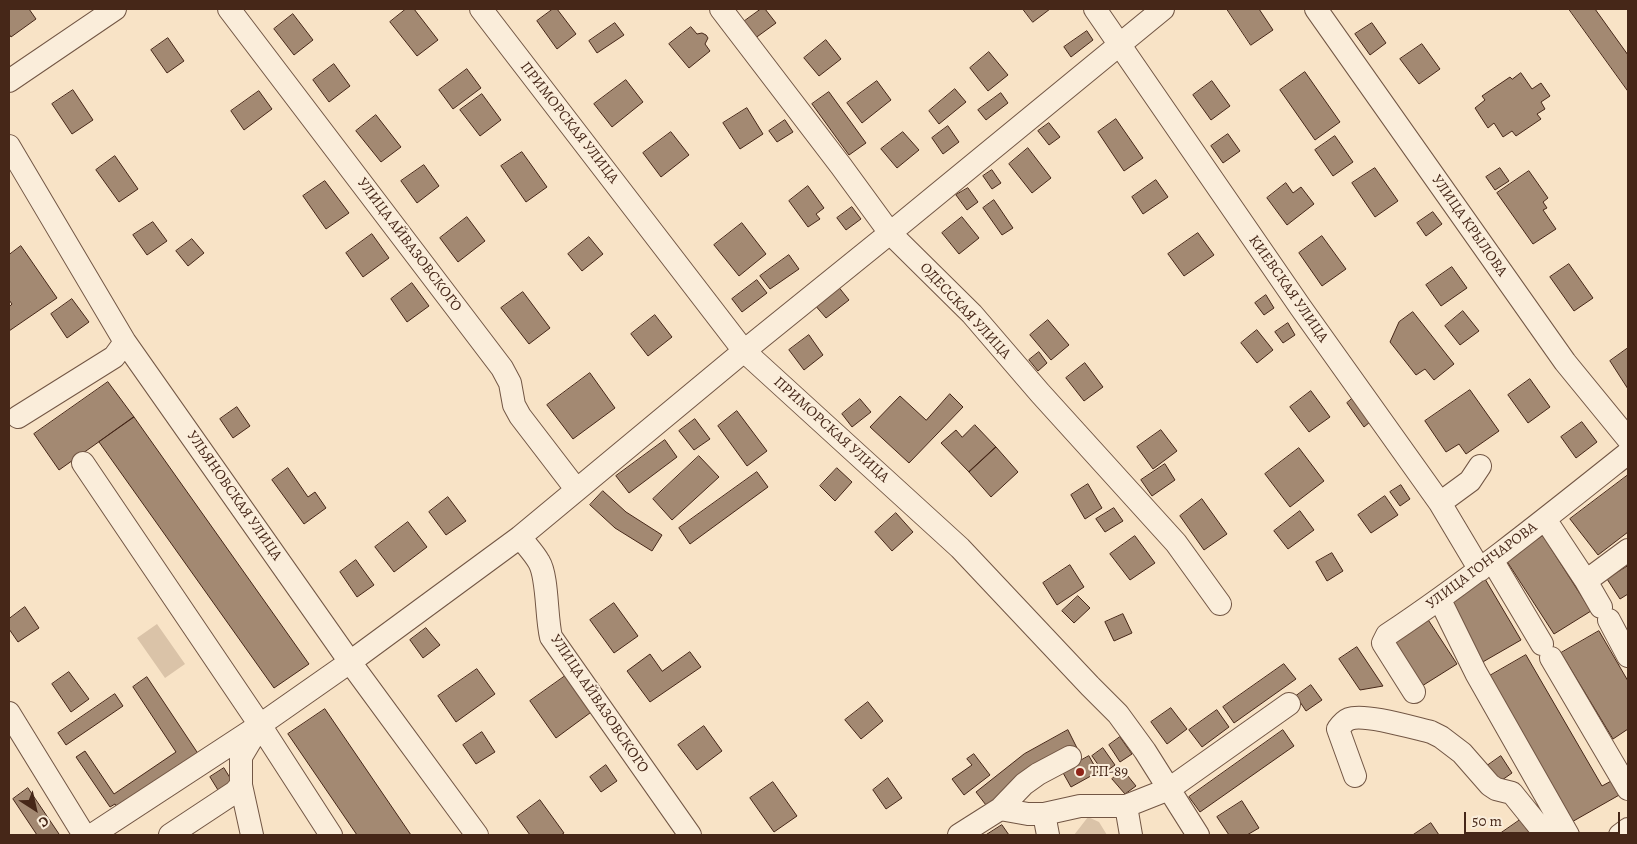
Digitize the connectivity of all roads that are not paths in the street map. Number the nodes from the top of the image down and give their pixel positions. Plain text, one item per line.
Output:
1 (115, 9) edge
2 (229, 9) edge
3 (481, 9) edge
4 (721, 9) edge
5 (1095, 9) edge
6 (1164, 9) edge
7 (1316, 9) edge
8 (1120, 45) junction
9 (9, 81) edge
10 (9, 146) edge
11 (890, 233) junction
12 (125, 342) junction
13 (744, 351) junction
14 (18, 417) dead end
15 (1628, 440) edge
16 (1628, 453) edge
17 (83, 463) dead end
18 (1480, 466) dead end
19 (576, 489) junction
20 (1440, 504) junction
21 (1545, 519) junction
22 (520, 537) junction
23 (1628, 550) edge
24 (1486, 565) junction
25 (1586, 580) junction
26 (1440, 600) junction
27 (1220, 604) dead end
28 (1628, 656) edge
29 (350, 662) junction
30 (1414, 692) dead end
31 (1289, 704) dead end
32 (9, 712) edge
33 (260, 725) junction
34 (1070, 757) dead end
35 (1354, 776) dead end
36 (241, 785) junction
37 (1169, 789) junction
38 (1628, 789) edge
39 (1126, 806) junction
40 (1000, 809) junction
41 (1544, 820) edge
42 (1046, 825) edge
43 (1628, 829) edge
44 (84, 835) edge
45 (92, 835) edge
46 (170, 835) edge
47 (252, 835) edge
48 (331, 835) edge
49 (477, 835) edge
50 (690, 835) edge
51 (959, 835) edge
52 (1132, 835) edge
53 (1198, 835) edge
54 (1568, 835) edge
55 (1620, 835) edge

1 - 9 street
2 - 19 street, УЛИЦА АЙВАЗОВСКОГО
3 - 13 street, ПРИМОРСКАЯ УЛИЦА
4 - 11 street, ОДЕССКАЯ УЛИЦА
5 - 8 street, КИЕВСКАЯ УЛИЦА
6 - 8 street
7 - 15 street, УЛИЦА КРЫЛОВА
8 - 11 street
8 - 20 street, КИЕВСКАЯ УЛИЦА
10 - 12 street, УЛЬЯНОВСКАЯ УЛИЦА
11 - 13 street
11 - 27 street, ОДЕССКАЯ УЛИЦА
12 - 14 street
12 - 29 street, УЛЬЯНОВСКАЯ УЛИЦА
13 - 19 street
13 - 37 street, ПРИМОРСКАЯ УЛИЦА
16 - 21 street, УЛИЦА ГОНЧАРОВА
17 - 33 street
18 - 20 street
19 - 22 street
20 - 24 street, КИЕВСКАЯ УЛИЦА
21 - 24 street, УЛИЦА ГОНЧАРОВА
21 - 25 street
22 - 29 street
22 - 50 street, УЛИЦА АЙВАЗОВСКОГО
23 - 25 street
24 - 26 street, УЛИЦА ГОНЧАРОВА
24 - 38 street, КИЕВСКАЯ УЛИЦА
25 - 28 street
26 - 30 street, УЛИЦА ГОНЧАРОВА
26 - 41 street
29 - 33 street
29 - 49 street, УЛЬЯНОВСКАЯ УЛИЦА
31 - 37 street
32 - 44 street
33 - 36 street
33 - 45 street
33 - 48 street
34 - 40 street
35 - 41 street
36 - 46 street
36 - 47 street
37 - 39 street
37 - 53 street, ПРИМОРСКАЯ УЛИЦА
39 - 42 street
39 - 52 street
40 - 42 street
40 - 51 street
41 - 54 street
43 - 55 street

